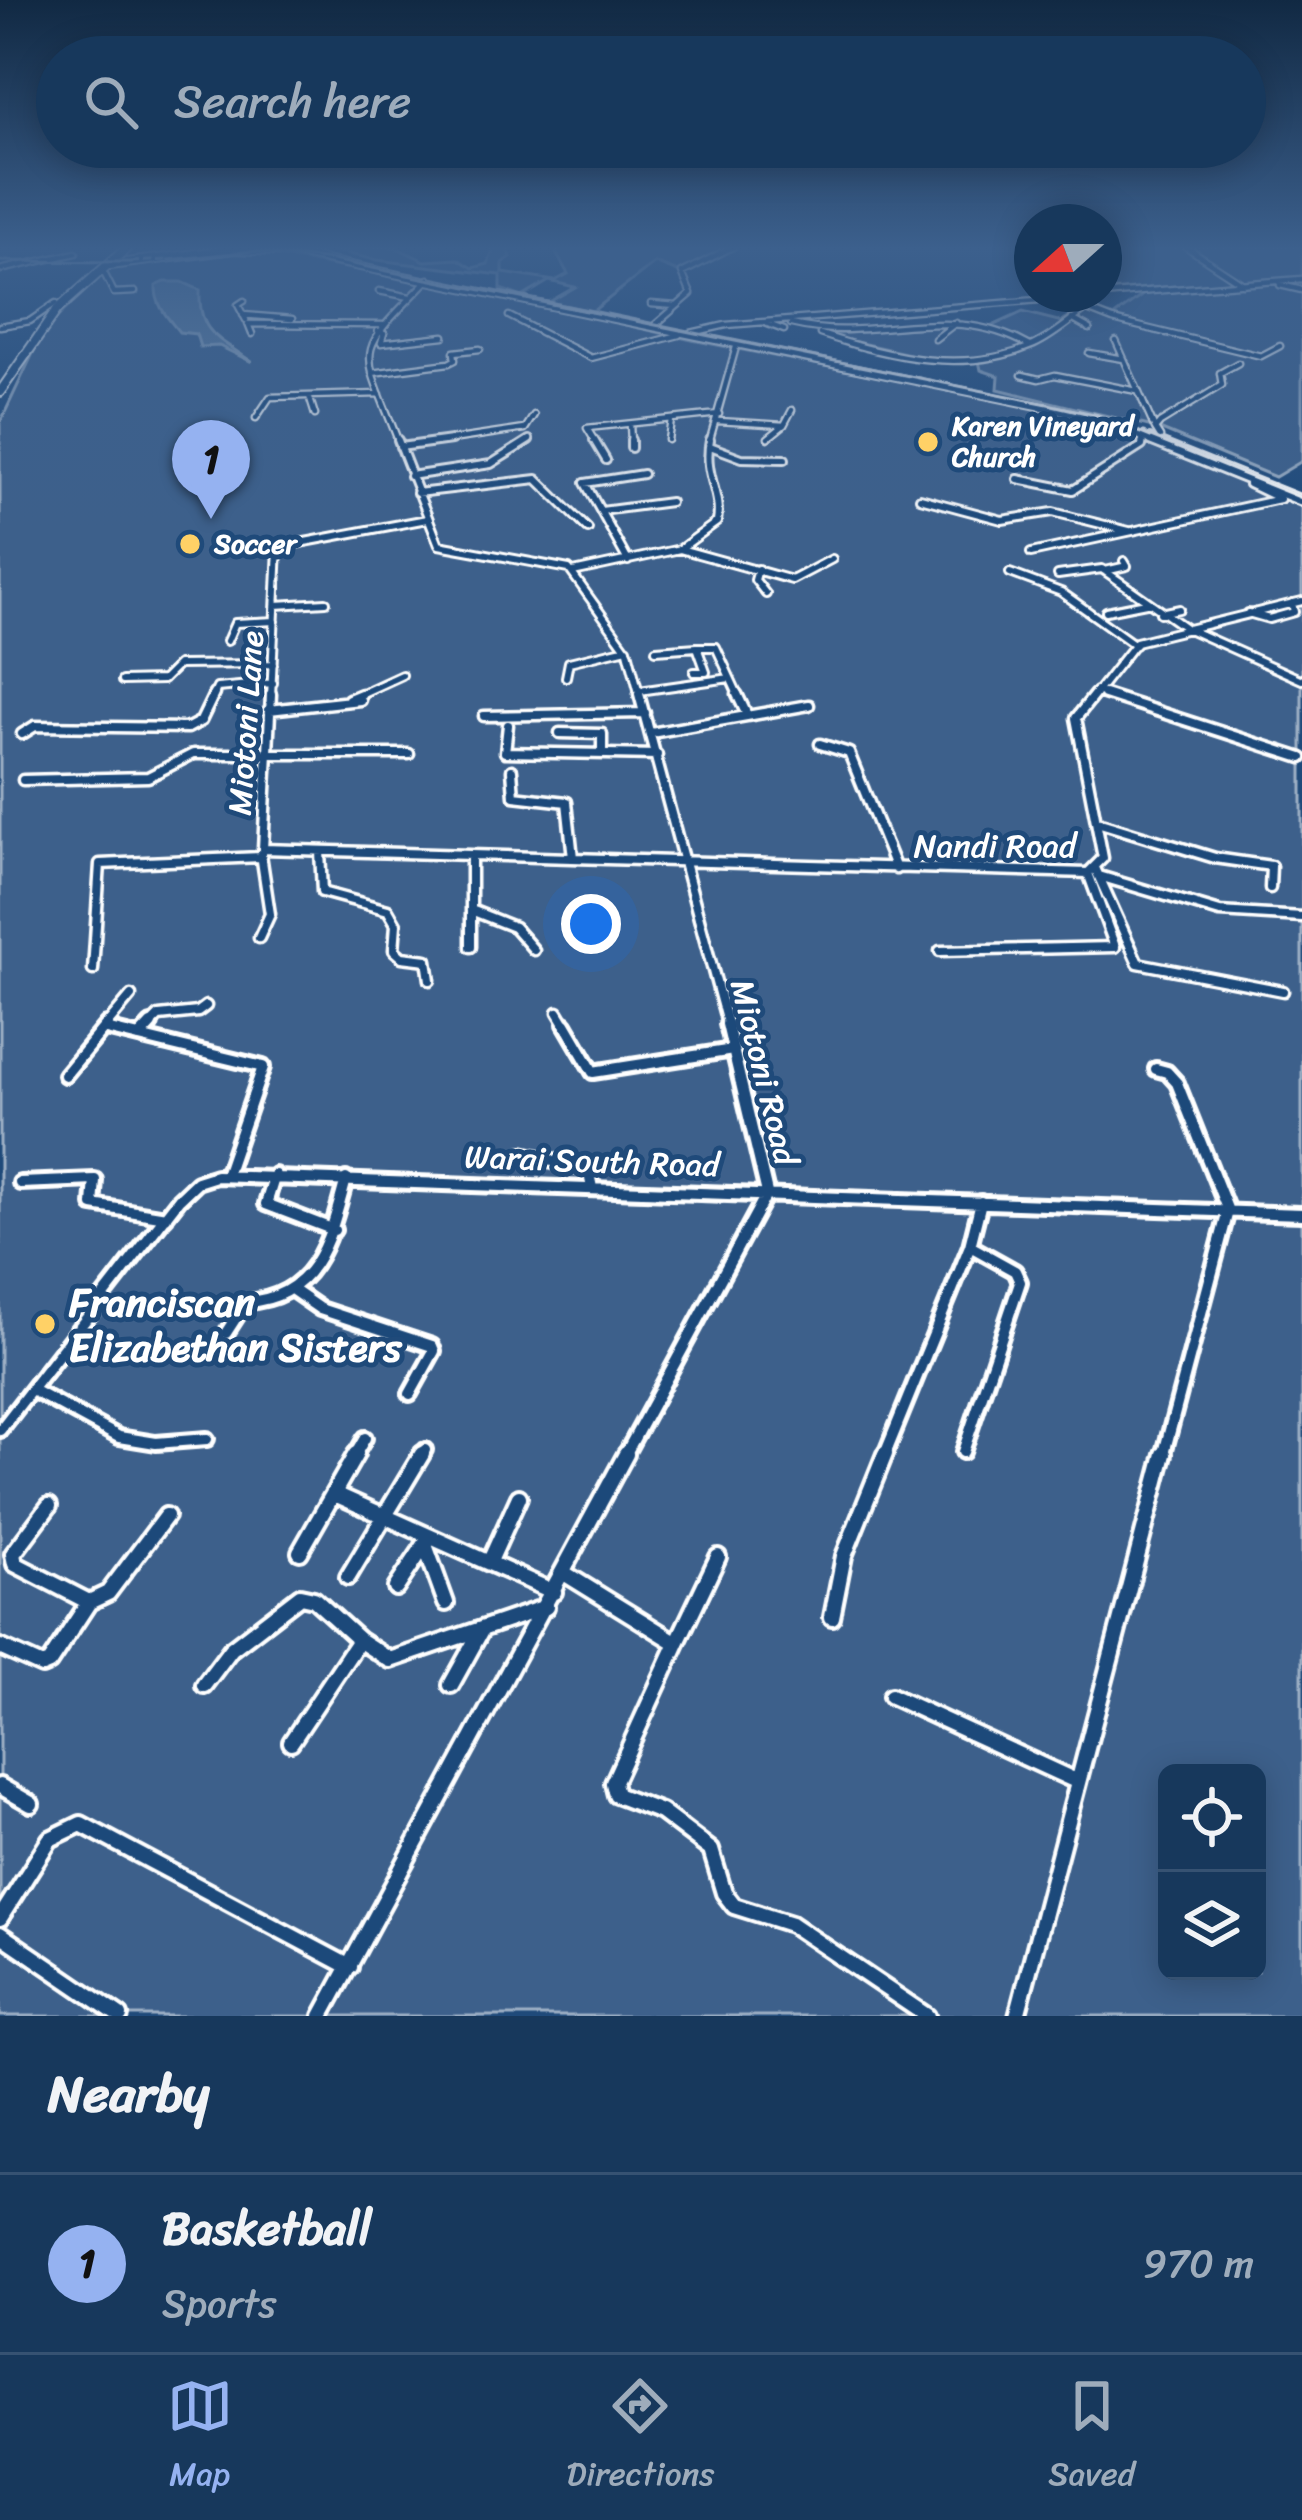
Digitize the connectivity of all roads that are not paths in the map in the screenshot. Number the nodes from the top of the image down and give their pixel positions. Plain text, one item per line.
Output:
1 (28, 340) edge
2 (32, 340) edge
3 (371, 340) edge
4 (561, 340) edge
5 (660, 340) edge
6 (703, 340) edge
7 (727, 340) edge
8 (847, 340) edge
9 (1019, 340) edge
10 (1039, 340) edge
11 (1196, 340) edge
12 (1116, 341) dead end
13 (1030, 346) junction
14 (1280, 346) dead end
15 (736, 347) junction
16 (480, 349) dead end
17 (1089, 352) dead end
18 (1124, 359) junction
19 (1238, 363) dead end
20 (372, 373) junction
21 (1022, 375) dead end
22 (0, 377) edge
23 (1136, 391) junction
24 (0, 392) edge
25 (380, 394) junction
26 (1003, 396) junction
27 (309, 397) junction
28 (1036, 402) junction
29 (792, 410) dead end
30 (315, 415) dead end
31 (534, 415) dead end
32 (718, 417) junction
33 (256, 418) dead end
34 (671, 420) junction
35 (630, 424) junction
36 (784, 425) junction
37 (1158, 436) junction
38 (768, 438) dead end
39 (1143, 439) junction
40 (530, 440) dead end
41 (668, 440) dead end
42 (710, 446) junction
43 (400, 447) junction
44 (632, 448) dead end
45 (785, 459) dead end
46 (606, 460) dead end
47 (643, 474) dead end
48 (410, 476) junction
49 (1018, 479) dead end
50 (1250, 480) junction
51 (417, 493) junction
52 (1291, 496) junction
53 (920, 498) dead end
54 (1302, 498) edge
55 (1280, 499) junction
56 (670, 502) dead end
57 (601, 511) junction
58 (427, 519) junction
59 (588, 529) dead end
60 (1134, 532) junction
61 (680, 549) junction
62 (1031, 554) dead end
63 (832, 559) dead end
64 (628, 561) junction
65 (1124, 561) dead end
66 (758, 569) junction
67 (1105, 571) junction
68 (573, 572) junction
69 (1010, 572) dead end
70 (1058, 575) dead end
71 (766, 594) dead end
72 (326, 602) dead end
73 (1297, 602) edge
74 (1146, 603) junction
75 (276, 605) junction
76 (1179, 608) dead end
77 (1106, 611) dead end
78 (1160, 613) junction
79 (275, 621) junction
80 (1186, 628) junction
81 (227, 641) dead end
82 (1135, 645) junction
83 (697, 647) junction
84 (627, 648) junction
85 (656, 650) dead end
86 (273, 664) junction
87 (694, 672) dead end
88 (402, 675) dead end
89 (566, 677) dead end
90 (730, 678) junction
91 (1302, 680) edge
92 (122, 681) dead end
93 (272, 683) junction
94 (639, 691) junction
95 (1096, 691) junction
96 (360, 700) dead end
97 (344, 702) junction
98 (809, 706) dead end
99 (269, 710) junction
100 (645, 713) junction
101 (747, 715) junction
102 (484, 716) dead end
103 (508, 725) dead end
104 (560, 733) dead end
105 (651, 733) junction
106 (22, 734) dead end
107 (820, 744) dead end
108 (267, 752) junction
109 (602, 753) junction
110 (410, 754) dead end
111 (657, 755) junction
112 (1302, 758) edge
113 (512, 770) dead end
114 (23, 780) dead end
115 (1096, 822) junction
116 (320, 851) junction
117 (262, 853) junction
118 (470, 855) junction
119 (573, 858) junction
120 (684, 863) junction
121 (896, 869) junction
122 (1094, 872) junction
123 (1270, 888) dead end
124 (471, 910) junction
125 (1302, 917) edge
126 (259, 938) dead end
127 (471, 947) dead end
128 (534, 950) dead end
129 (940, 951) dead end
130 (93, 970) dead end
131 (430, 980) dead end
132 (1283, 991) dead end
133 (131, 996) dead end
134 (206, 1006) dead end
135 (558, 1012) dead end
136 (106, 1029) junction
137 (139, 1037) junction
138 (733, 1050) junction
139 (1156, 1069) dead end
140 (65, 1075) dead end
141 (522, 1154) dead end
142 (226, 1175) junction
143 (275, 1175) junction
144 (346, 1179) junction
145 (20, 1183) dead end
146 (592, 1188) junction
147 (766, 1193) junction
148 (981, 1202) junction
149 (1228, 1211) junction
150 (1302, 1214) edge
151 (166, 1217) junction
152 (334, 1230) junction
153 (970, 1246) junction
154 (294, 1291) junction
155 (226, 1333) dead end
156 (34, 1391) junction
157 (410, 1394) dead end
158 (0, 1430) edge
159 (365, 1438) dead end
160 (207, 1439) dead end
161 (425, 1450) dead end
162 (963, 1452) dead end
163 (335, 1495) junction
164 (519, 1497) dead end
165 (49, 1505) dead end
166 (166, 1516) dead end
167 (384, 1517) junction
168 (427, 1541) junction
169 (300, 1552) dead end
170 (718, 1557) dead end
171 (490, 1562) junction
172 (564, 1573) junction
173 (348, 1577) dead end
174 (396, 1588) dead end
175 (554, 1592) junction
176 (89, 1602) junction
177 (446, 1603) dead end
178 (546, 1607) junction
179 (832, 1617) dead end
180 (482, 1629) junction
181 (359, 1640) junction
182 (677, 1643) junction
183 (0, 1647) edge
184 (204, 1685) dead end
185 (451, 1685) dead end
186 (891, 1696) dead end
187 (291, 1742) dead end
188 (1076, 1781) junction
189 (0, 1786) edge
190 (31, 1804) dead end
191 (0, 1918) edge
192 (0, 1934) edge
193 (350, 1967) junction
194 (120, 2016) edge
195 (322, 2016) edge
196 (928, 2016) edge
197 (1017, 2016) edge

1 - 22 highway
2 - 24 highway
3 - 20 street
4 - 5 street
6 - 15 main road
7 - 26 main road
8 - 13 street
9 - 13 street
10 - 13 street
11 - 14 street
12 - 18 street
15 - 26 main road
15 - 32 street
16 - 20 street
17 - 18 street
18 - 23 street
19 - 37 street
20 - 25 street
21 - 23 street
23 - 37 street
25 - 27 street
25 - 43 street
26 - 28 main road
27 - 30 street
27 - 33 street
28 - 37 main road
28 - 39 main road
29 - 36 street
31 - 43 street
32 - 34 street
32 - 36 street
32 - 42 street
34 - 35 street
34 - 41 street
35 - 44 street
35 - 46 street
36 - 38 street
37 - 39 main road
37 - 50 main road
37 - 54 main road
39 - 49 street
40 - 48 street
42 - 45 street
42 - 61 street
43 - 48 street
47 - 57 street
48 - 51 street
50 - 52 main road
50 - 55 street
51 - 58 street
51 - 59 street
52 - 54 main road
52 - 55 street
53 - 60 street
55 - 60 street
56 - 57 street
57 - 64 street
58 - 68 street
58 - 75 street, Miotoni Lane
60 - 62 street
61 - 64 street
61 - 66 street
63 - 66 street
64 - 68 street
65 - 67 street
66 - 71 street
67 - 70 street
67 - 74 street
68 - 84 street, Miotoni Road
69 - 82 street
72 - 75 street
73 - 80 street
74 - 77 street
74 - 78 street
75 - 79 street, Miotoni Lane
76 - 78 street
78 - 80 street
79 - 81 street
79 - 86 street, Miotoni Lane
80 - 82 street
80 - 91 street
82 - 95 street, Nandi Road
83 - 85 street
83 - 87 street
83 - 90 street
84 - 89 street
84 - 94 street, Miotoni Road
86 - 92 street
86 - 93 street, Miotoni Lane
88 - 97 street
90 - 94 street
90 - 101 street
93 - 99 street, Miotoni Lane
93 - 106 street
94 - 100 street, Miotoni Road
95 - 112 street
95 - 115 street, Nandi Road
96 - 97 street
97 - 99 street
98 - 101 street
99 - 108 street, Miotoni Lane
100 - 102 street
100 - 105 street, Miotoni Road
101 - 105 street
103 - 109 street
104 - 109 street
105 - 111 street, Miotoni Road
107 - 121 street
108 - 110 street
108 - 114 street
108 - 117 street, Miotoni Lane
109 - 111 street
111 - 120 street, Miotoni Road
113 - 119 street
115 - 122 street, Nandi Road
115 - 123 street
116 - 117 street, Miotoni Lane
116 - 118 street, Miotoni Lane
116 - 131 street
117 - 126 street
117 - 130 street
118 - 119 street, Miotoni Lane
118 - 124 street
119 - 120 street, Miotoni Lane
120 - 121 street, Nandi Road
120 - 138 street, Miotoni Road
121 - 122 street, Nandi Road
122 - 125 street
122 - 129 street
122 - 132 street
124 - 127 street
124 - 128 street
133 - 136 street
134 - 137 street
135 - 138 street
136 - 137 street
136 - 140 street
137 - 142 street
138 - 147 street, Miotoni Road
139 - 149 street
141 - 146 street
142 - 143 street, Warai South Road
142 - 151 street
143 - 144 street, Warai South Road
143 - 152 street
144 - 146 street, Warai South Road
144 - 152 street
145 - 151 street
146 - 147 street, Warai South Road
147 - 148 street, Warai South Road
147 - 172 street, Miotoni Road
148 - 149 street, Warai South Road
148 - 153 street
149 - 150 street, Warai South Road
149 - 188 street
151 - 156 street
152 - 154 street
153 - 162 street
153 - 179 street
154 - 155 street
154 - 157 street
156 - 158 street
156 - 160 street
159 - 163 street
161 - 167 street
163 - 167 street
163 - 169 street
164 - 171 street
165 - 176 street
166 - 176 street
167 - 168 street
167 - 173 street
168 - 171 street
168 - 174 street
168 - 177 street
170 - 182 street
171 - 175 street
172 - 175 street, Miotoni Road
172 - 182 street
175 - 178 street, Miotoni Road
176 - 183 street
178 - 180 street
178 - 193 street, Miotoni Road
180 - 181 street
180 - 185 street
181 - 184 street
181 - 187 street
182 - 196 street
186 - 188 street
188 - 197 street
189 - 190 street
191 - 193 street
192 - 194 street
193 - 195 street, Miotoni Road

